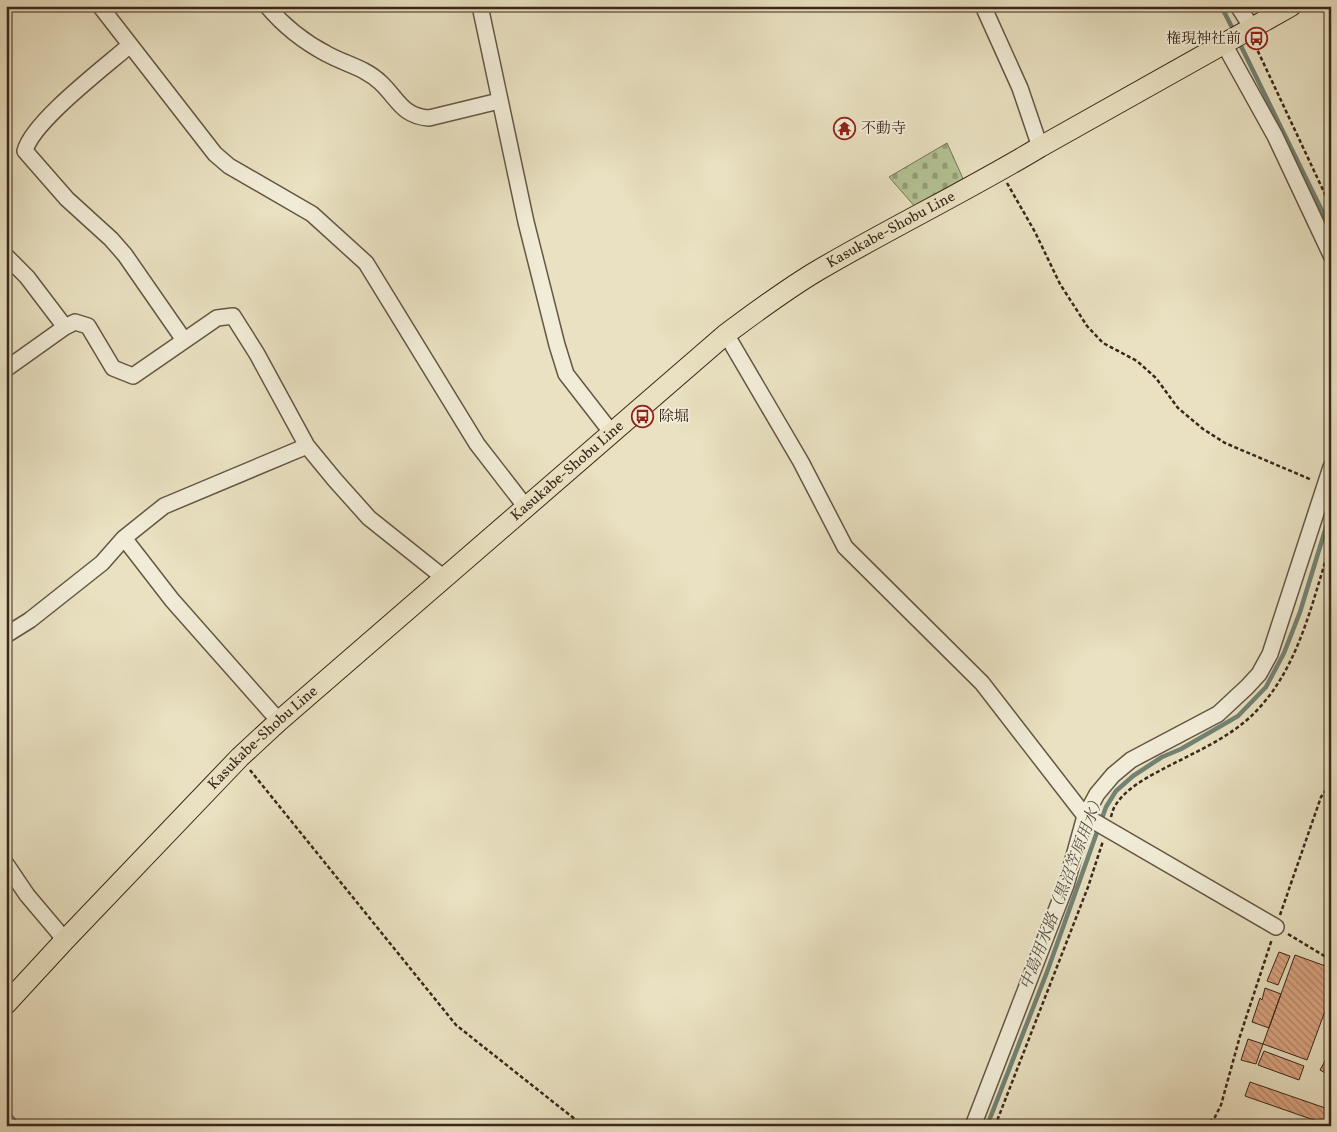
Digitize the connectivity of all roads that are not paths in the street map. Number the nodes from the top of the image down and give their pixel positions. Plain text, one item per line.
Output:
1 (100, 6) edge
2 (480, 6) edge
3 (983, 6) edge
4 (1238, 6) edge
5 (1292, 6) edge
6 (269, 7) edge
7 (1250, 29) junction
8 (1224, 44) junction
9 (130, 45) junction
10 (499, 101) junction
11 (1040, 147) junction
12 (1331, 255) edge
13 (6, 256) edge
14 (66, 327) junction
15 (726, 334) junction
16 (184, 340) junction
17 (6, 370) edge
18 (612, 432) junction
19 (307, 446) junction
20 (1331, 468) edge
21 (1328, 489) edge
22 (525, 506) junction
23 (124, 538) junction
24 (443, 578) junction
25 (6, 635) edge
26 (278, 721) junction
27 (1096, 824) junction
28 (6, 864) edge
29 (1276, 927) road end
30 (65, 940) junction
31 (6, 1004) edge
32 (6, 1122) edge
33 (10, 1126) edge
34 (972, 1126) edge

1 - 9 street
2 - 10 street
3 - 11 street
4 - 7 street
5 - 7 main road, Kasukabe-Shobu Line
6 - 10 street
7 - 8 main road, Kasukabe-Shobu Line
8 - 11 main road, Kasukabe-Shobu Line
8 - 12 street
9 - 16 street
9 - 22 street
10 - 18 street
11 - 15 main road, Kasukabe-Shobu Line
13 - 14 street
14 - 16 street
14 - 17 street
15 - 18 main road, Kasukabe-Shobu Line
15 - 27 street
16 - 19 street
18 - 22 main road, Kasukabe-Shobu Line
19 - 23 street
19 - 24 street
20 - 21 street
21 - 27 street
22 - 24 main road, Kasukabe-Shobu Line
23 - 25 street
23 - 26 street
24 - 26 main road, Kasukabe-Shobu Line
26 - 30 main road, Kasukabe-Shobu Line
27 - 29 street
27 - 34 street
28 - 30 street
30 - 31 main road, Kasukabe-Shobu Line
32 - 33 street

